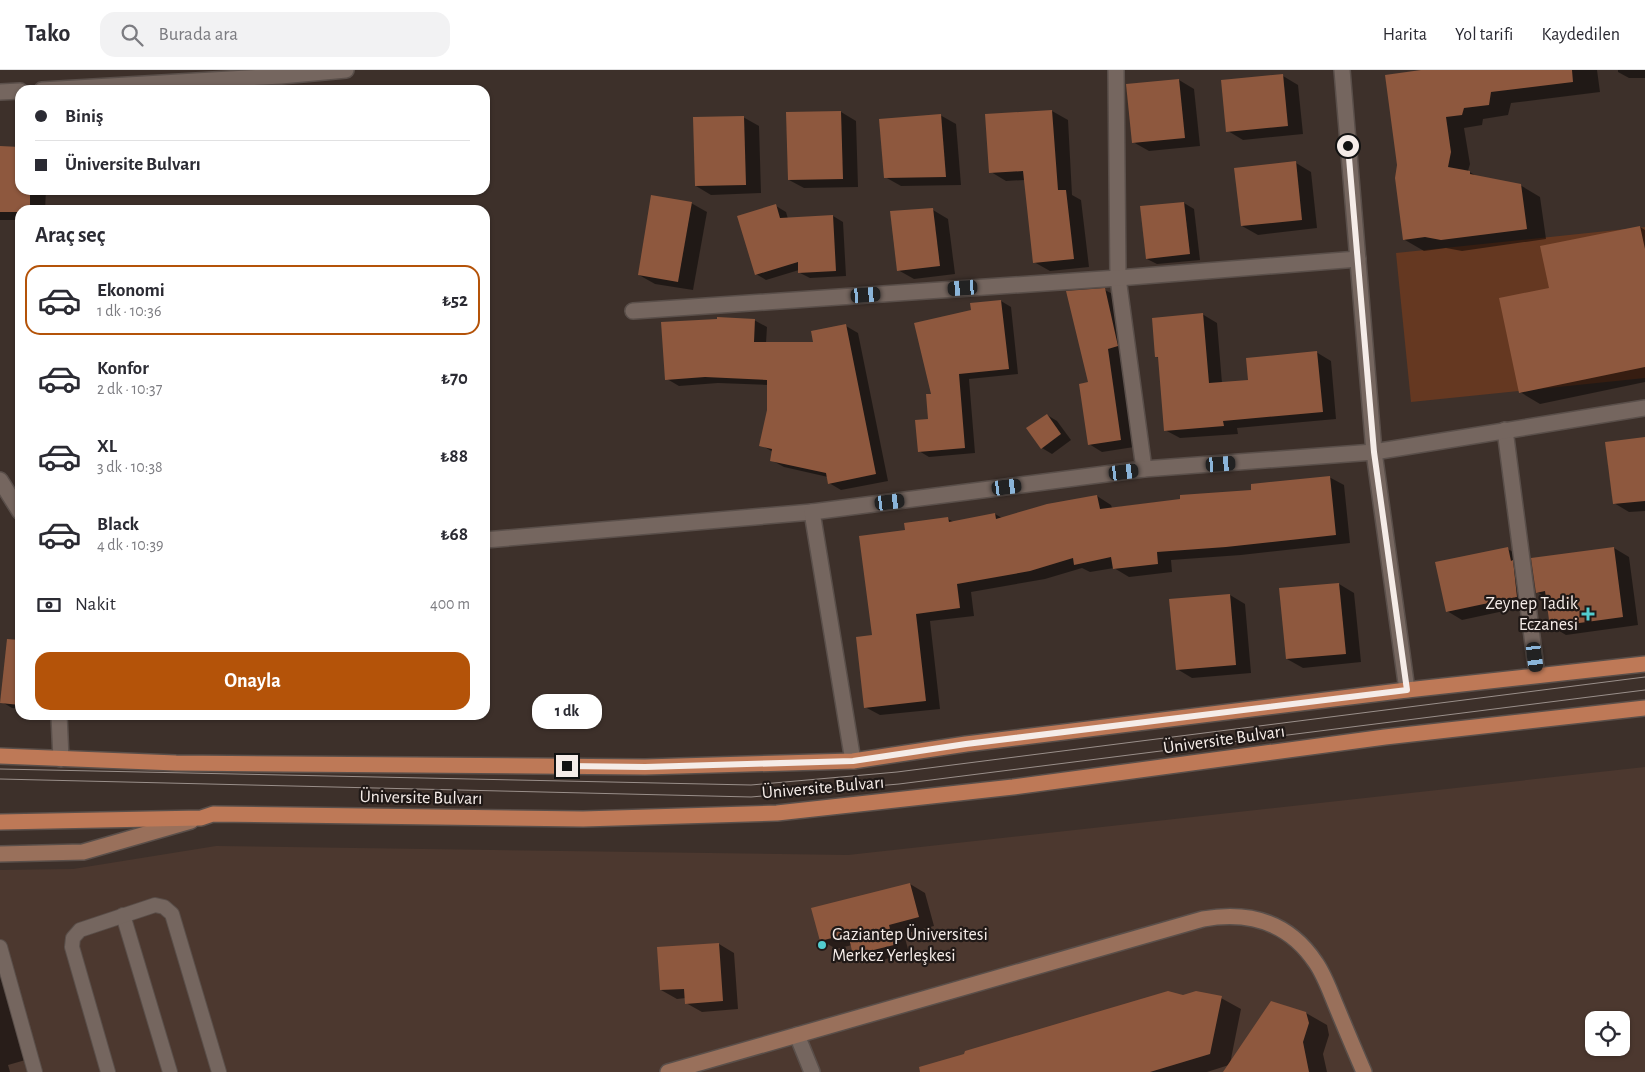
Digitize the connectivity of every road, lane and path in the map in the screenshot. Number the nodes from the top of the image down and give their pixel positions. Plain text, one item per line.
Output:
1 (346, 70) edge
2 (1116, 70) edge
3 (1342, 70) edge
4 (127, 85) edge
5 (15, 91) edge
6 (0, 92) edge
7 (1358, 259) junction
8 (1118, 278) junction
9 (633, 311) dead end
10 (1645, 408) edge
11 (1506, 430) junction
12 (1374, 452) junction
13 (1144, 470) junction
14 (0, 480) edge
15 (15, 504) edge
16 (812, 512) junction
17 (490, 540) edge
18 (1645, 664) edge
19 (1537, 675) junction
20 (1407, 690) junction
21 (1645, 708) edge
22 (59, 720) edge
23 (0, 756) edge
24 (61, 759) junction
25 (853, 761) junction
26 (201, 818) junction
27 (0, 822) edge
28 (0, 854) edge
29 (123, 915) junction
30 (0, 947) edge
31 (797, 1035) junction
32 (35, 1072) edge
33 (108, 1072) edge
34 (170, 1072) edge
35 (219, 1072) edge
36 (668, 1072) edge
37 (812, 1072) edge
38 (1364, 1072) edge

1 - 4 street
2 - 8 street
3 - 7 street
5 - 6 street
7 - 8 street
7 - 12 street
8 - 9 street
8 - 13 street
10 - 11 street
11 - 12 street
11 - 19 street
12 - 13 street
12 - 20 street
13 - 16 street
14 - 15 street
16 - 17 street
16 - 25 street
18 - 19 main road, Üniversite Bulvarı
19 - 20 main road, Üniversite Bulvarı
20 - 25 main road, Üniversite Bulvarı
21 - 26 main road, Üniversite Bulvarı
22 - 24 street
23 - 24 main road, Üniversite Bulvarı
24 - 25 main road, Üniversite Bulvarı
26 - 27 main road, Üniversite Bulvarı
26 - 28 street
29 - 33 lane
29 - 34 lane
29 - 35 lane
30 - 32 lane
31 - 36 street
31 - 37 street
31 - 38 street

